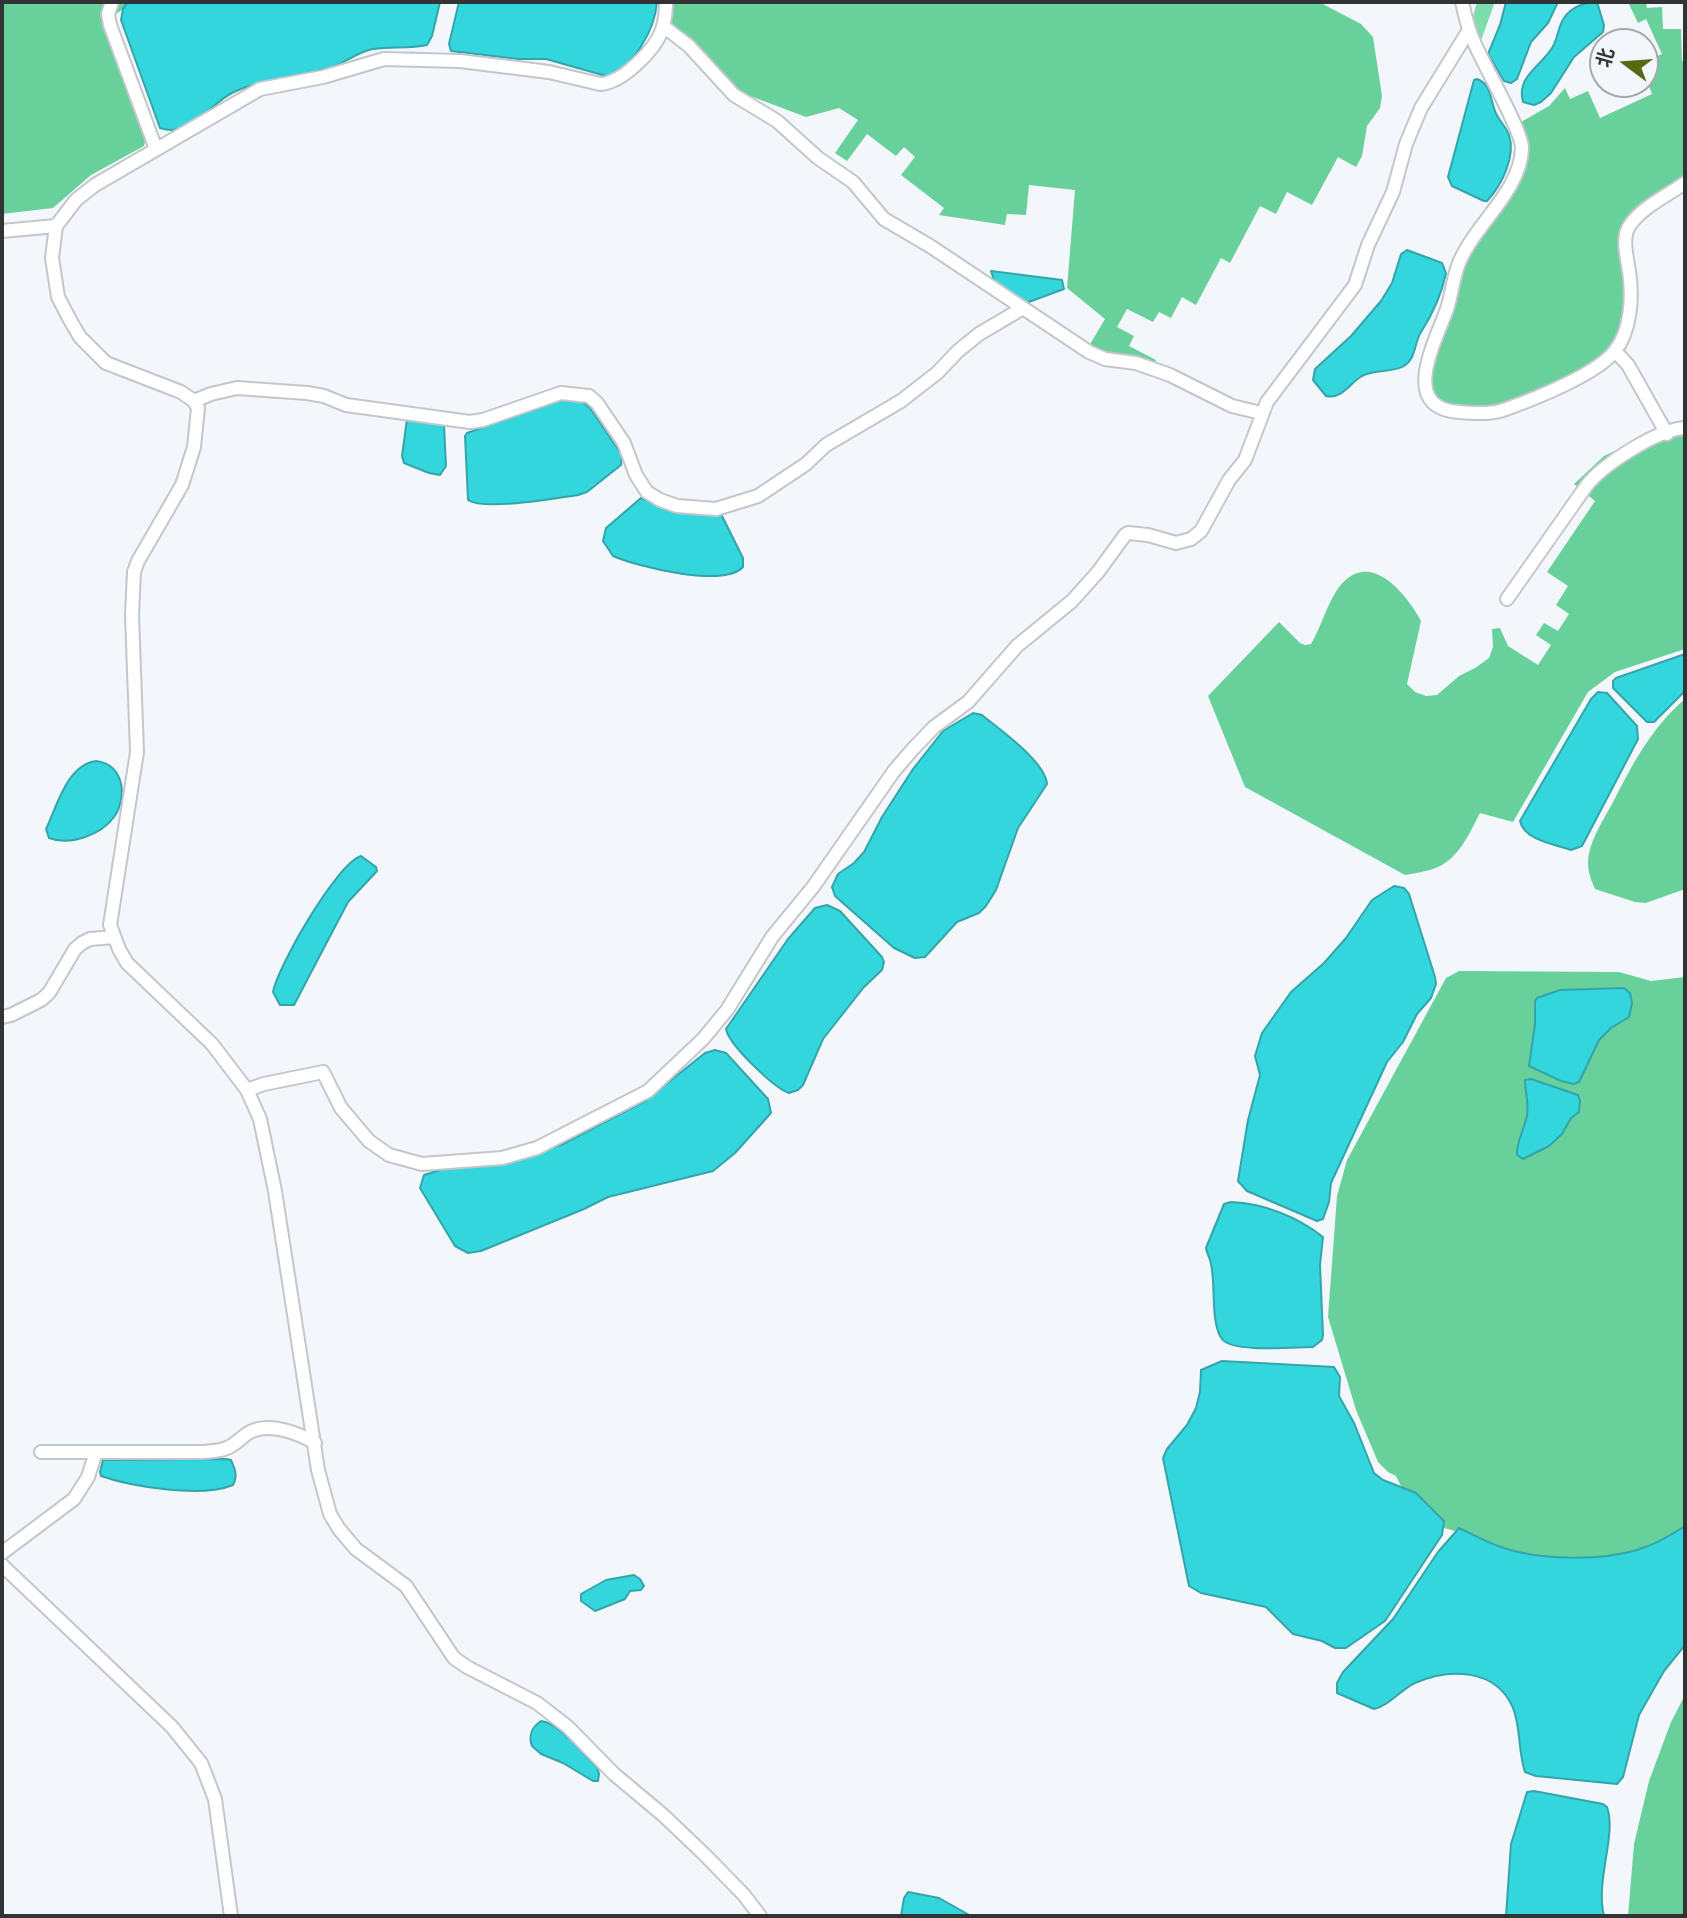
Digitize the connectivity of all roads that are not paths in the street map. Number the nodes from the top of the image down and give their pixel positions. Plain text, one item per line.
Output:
1 (112, 2) edge
2 (666, 2) edge
3 (1462, 2) edge
4 (663, 26) junction
5 (1469, 30) junction
6 (156, 149) junction
7 (1685, 183) edge
8 (56, 226) junction
9 (2, 231) edge
10 (1023, 308) junction
11 (1615, 351) junction
12 (194, 401) junction
13 (1261, 414) junction
14 (1685, 428) edge
15 (1667, 433) junction
16 (1507, 598) dead end
17 (114, 937) junction
18 (2, 1017) edge
19 (247, 1090) junction
20 (315, 1443) junction
21 (41, 1452) dead end
22 (96, 1452) junction
23 (2, 1553) edge
24 (2, 1564) edge
25 (231, 1916) edge
26 (760, 1916) edge

1 - 6 street
2 - 4 street
3 - 5 street
4 - 6 street
4 - 10 street
5 - 11 street
5 - 13 street
6 - 8 street
7 - 11 street
8 - 9 street
8 - 12 street
10 - 12 street
10 - 13 street
11 - 15 street
12 - 17 street
13 - 19 street
14 - 15 street
15 - 16 street
17 - 18 street
17 - 19 street
19 - 20 street
20 - 22 street
20 - 26 street
21 - 22 street
22 - 23 street
24 - 25 street

